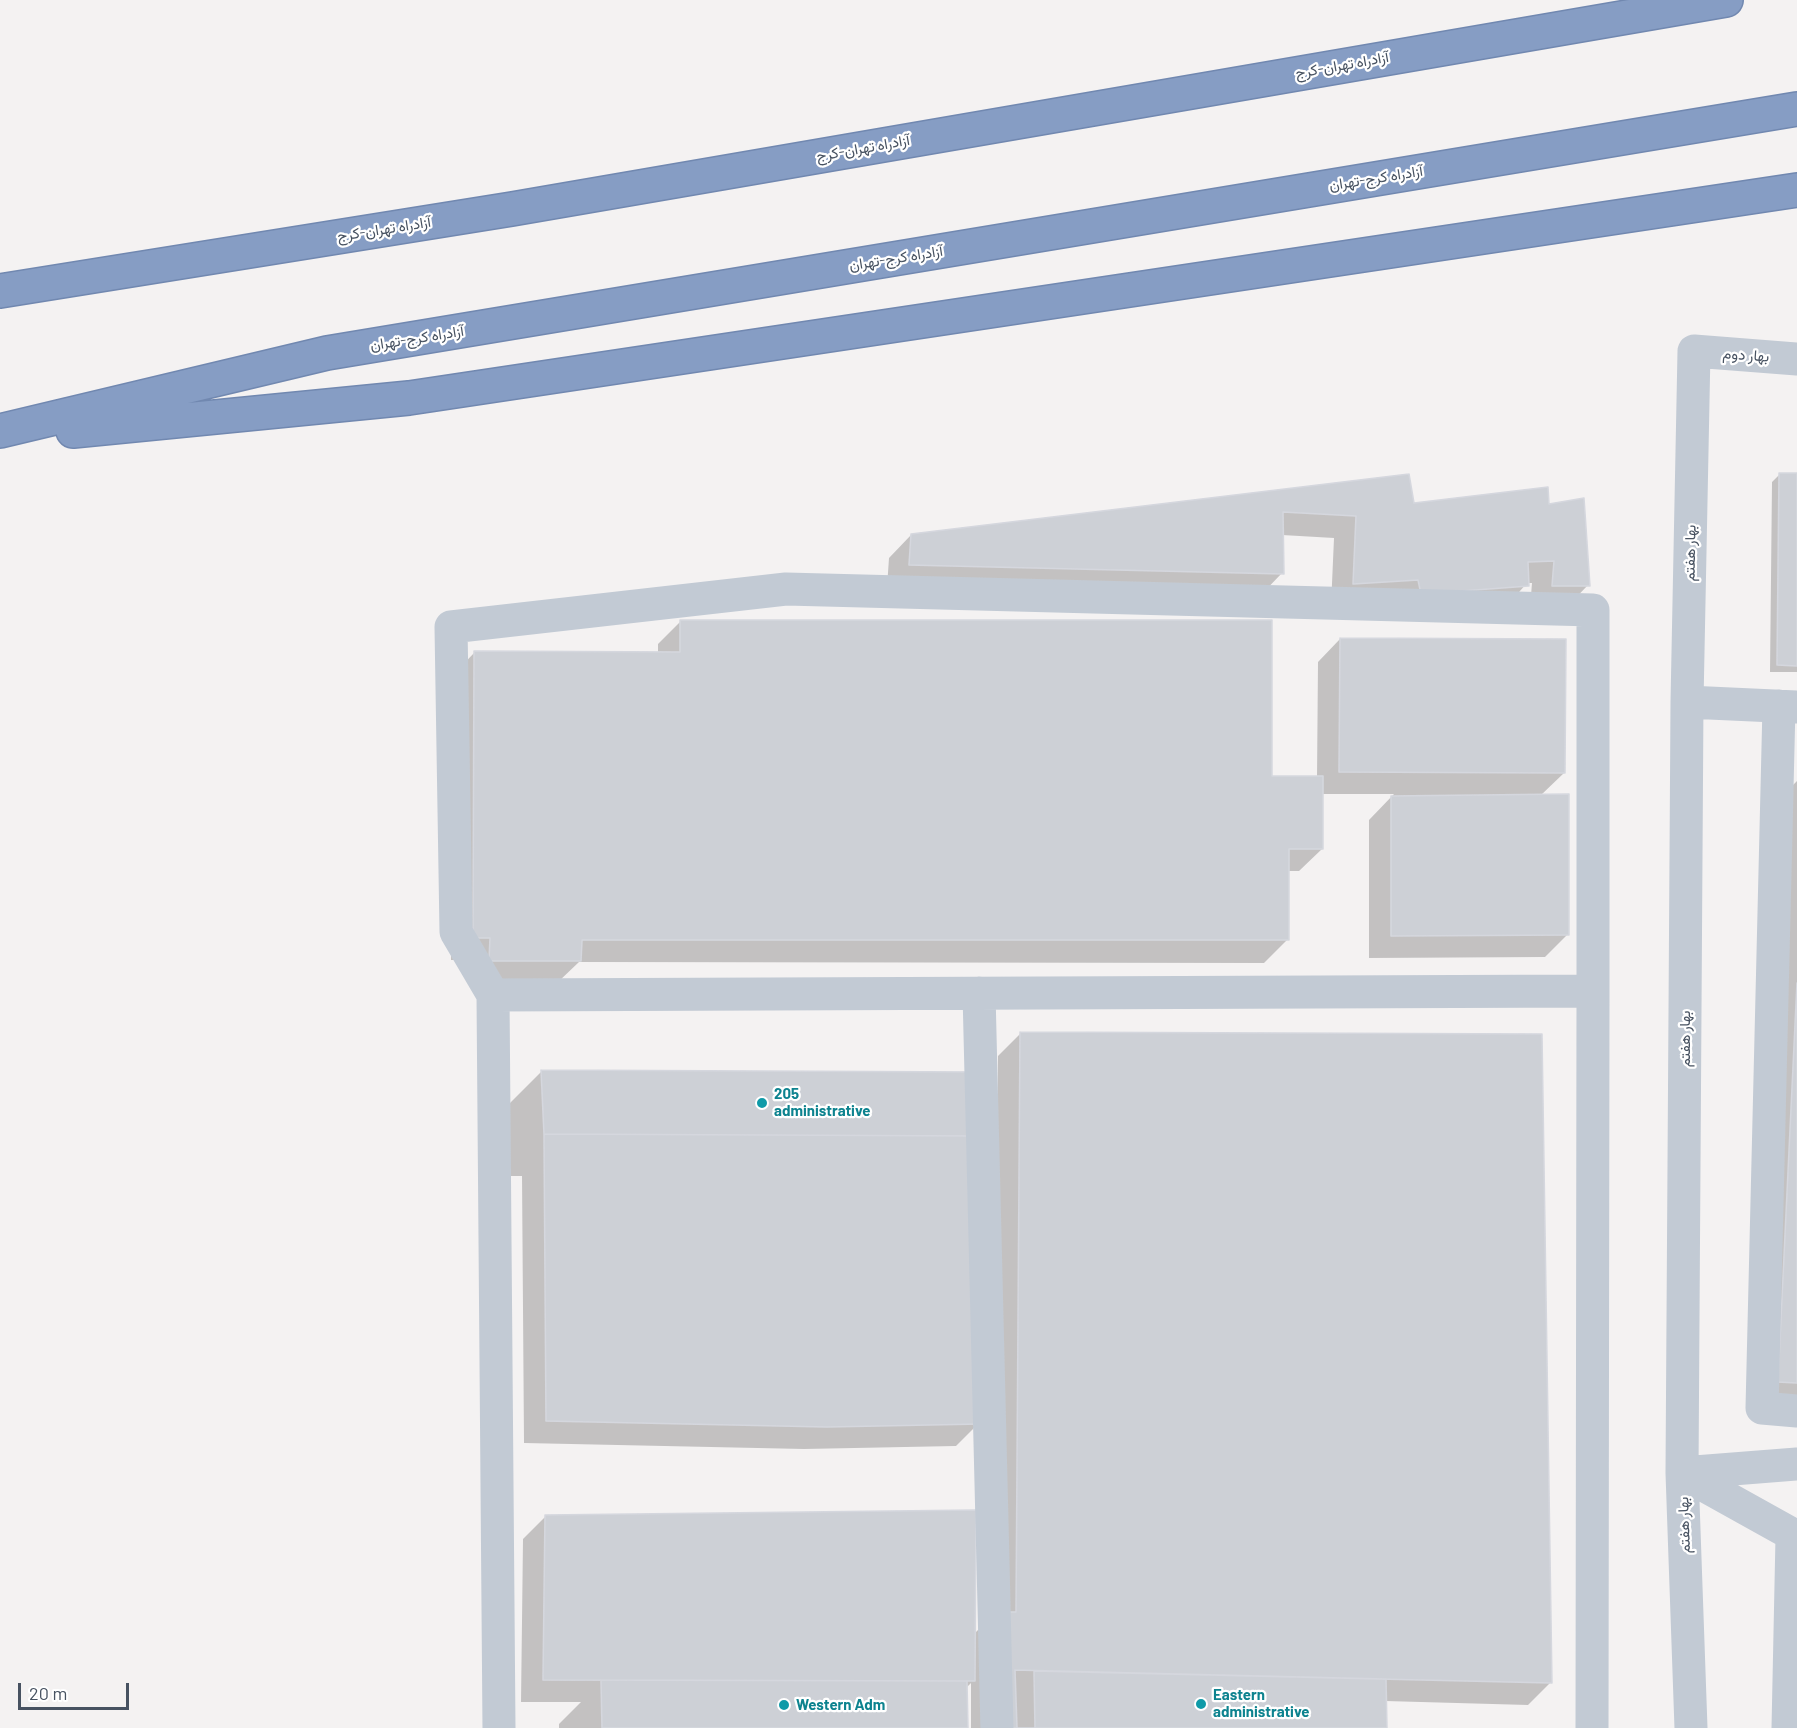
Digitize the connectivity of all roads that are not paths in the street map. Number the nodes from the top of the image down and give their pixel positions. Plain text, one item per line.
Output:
1 (1726, 0) edge
2 (1700, 2) edge
3 (1797, 109) edge
4 (1797, 190) edge
5 (0, 291) edge
6 (1694, 351) joint
7 (1797, 358) edge
8 (0, 431) edge
9 (0, 438) edge
10 (1687, 702) junction
11 (1788, 706) edge
12 (1593, 991) junction
13 (979, 993) junction
14 (493, 995) junction
15 (1797, 1411) edge
16 (1797, 1464) edge
17 (1682, 1473) junction
18 (1795, 1537) edge
19 (499, 1728) edge
20 (997, 1728) edge
21 (1592, 1728) edge
22 (1691, 1728) edge
23 (1788, 1728) edge

1 - 2 highway, آزادراه تهران-کرج
2 - 5 highway, آزادراه تهران-کرج
3 - 8 highway, آزادراه کرج-تهران
4 - 9 highway
6 - 7 street, بهار دوم
6 - 10 street, بهار هفتم
10 - 11 street
10 - 17 street, بهار هفتم
11 - 15 street
12 - 13 street
12 - 14 street
12 - 21 street
13 - 14 street
13 - 20 street
14 - 19 street
16 - 17 street
17 - 18 street
17 - 22 street, بهار هفتم
18 - 23 street

